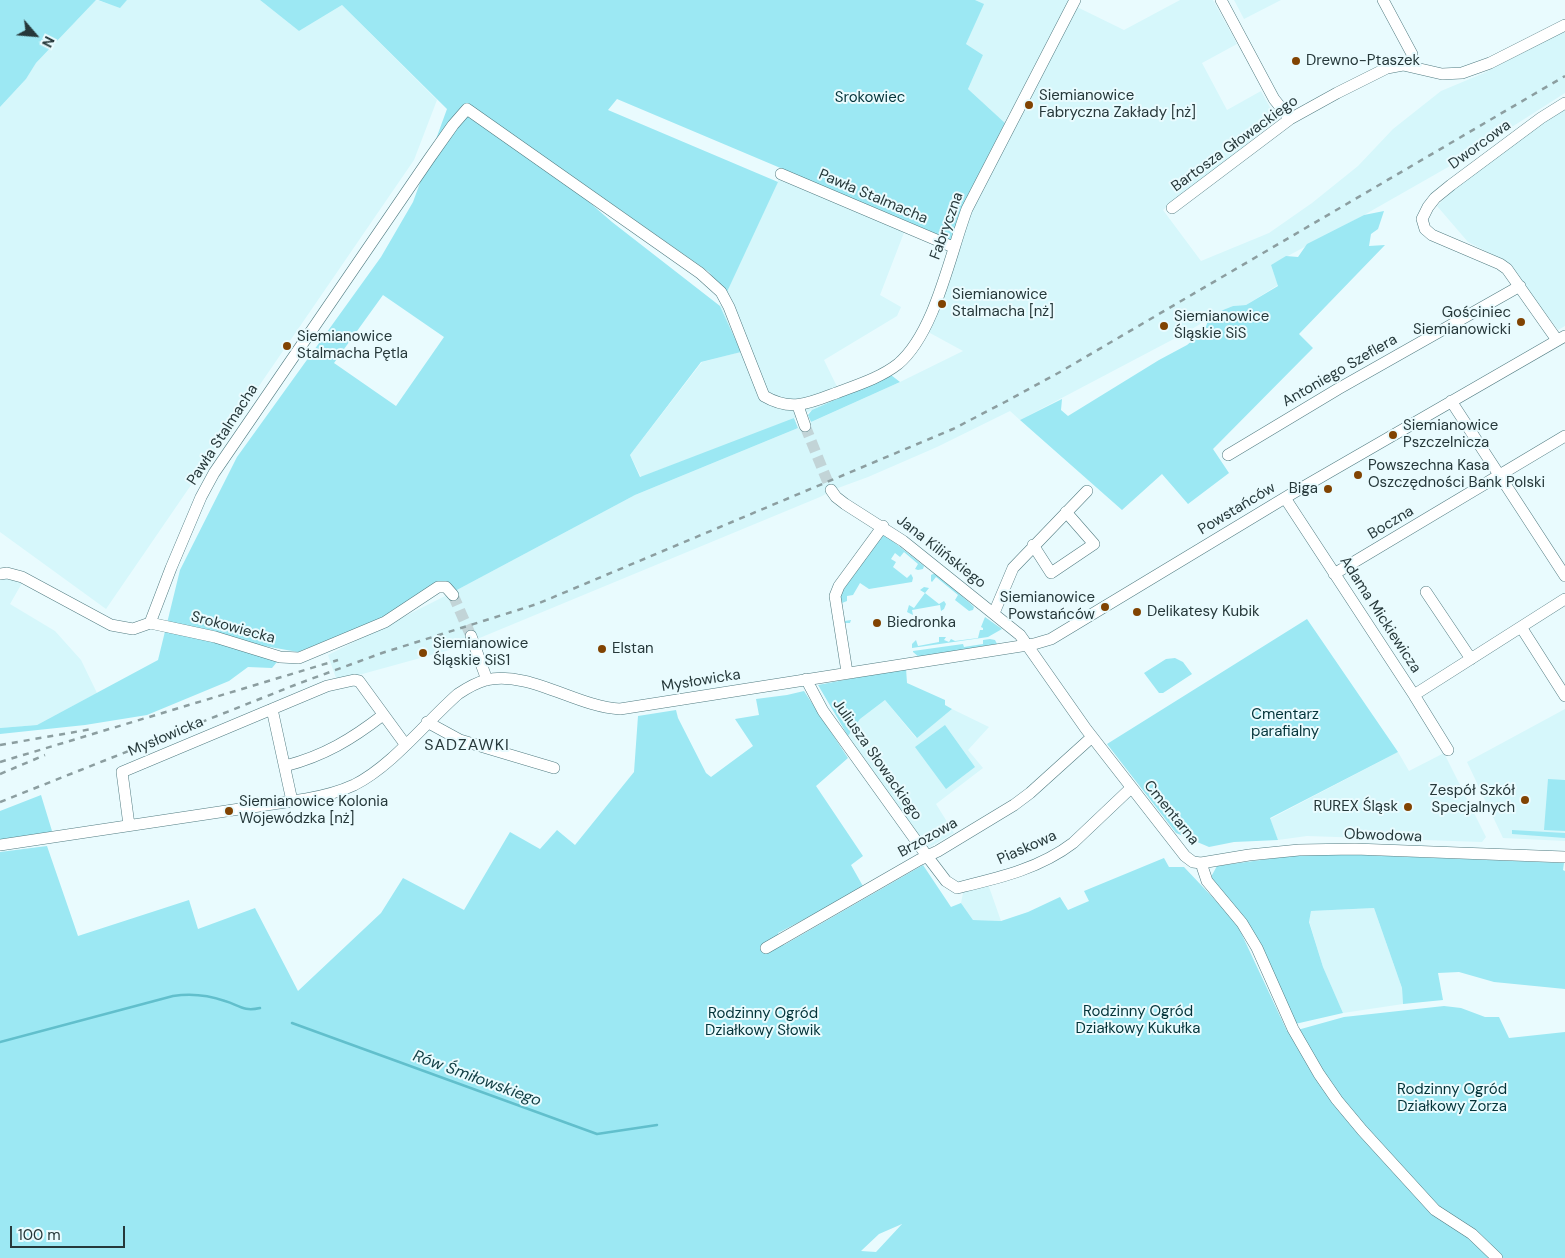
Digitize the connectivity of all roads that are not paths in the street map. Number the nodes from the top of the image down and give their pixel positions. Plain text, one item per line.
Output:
1 (1075, 0) edge
2 (1221, 0) edge
3 (1383, 0) edge
4 (1565, 25) edge
5 (1411, 66) junction
6 (1565, 104) edge
7 (1290, 119) junction
8 (781, 174) dead end
9 (1172, 208) dead end
10 (953, 247) junction
11 (1520, 286) junction
12 (1561, 338) edge
13 (1450, 401) junction
14 (798, 406) junction
15 (805, 426) tunnel mouth
16 (1565, 436) edge
17 (1228, 455) dead end
18 (1499, 476) junction
19 (831, 490) tunnel mouth
20 (1087, 491) dead end
21 (1285, 498) junction
22 (1066, 512) junction
23 (883, 526) junction
24 (1034, 545) junction
25 (0, 574) edge
26 (1334, 574) junction
27 (1565, 576) edge
28 (1426, 592) dead end
29 (453, 594) dead end
30 (1565, 599) edge
31 (994, 613) junction
32 (150, 623) junction
33 (1521, 627) junction
34 (471, 636) tunnel mouth
35 (1027, 645) junction
36 (1471, 659) junction
37 (847, 672) junction
38 (806, 679) junction
39 (487, 680) junction
40 (1414, 695) junction
41 (1565, 696) edge
42 (272, 710) junction
43 (384, 715) junction
44 (427, 722) junction
45 (1092, 736) junction
46 (405, 744) junction
47 (1448, 750) dead end
48 (285, 766) junction
49 (554, 768) dead end
50 (1131, 788) junction
51 (292, 801) junction
52 (129, 825) junction
53 (0, 845) edge
54 (927, 856) junction
55 (1565, 857) edge
56 (1200, 863) junction
57 (766, 948) dead end
58 (1497, 1258) edge

1 - 10 street, Fabryczna
2 - 7 street
3 - 5 street
4 - 5 street, Bartosza Głowackiego
5 - 7 street, Bartosza Głowackiego
6 - 11 street, Dworcowa
7 - 9 street, Bartosza Głowackiego
8 - 10 street, Pawła Stalmacha
10 - 14 street, Fabryczna
11 - 12 street
11 - 17 street, Antoniego Szeflera
12 - 13 street, Powstańców
13 - 18 street
13 - 21 street, Powstańców
14 - 15 street
14 - 32 street, Pawła Stalmacha
16 - 18 street, Boczna
18 - 26 street, Boczna
18 - 27 street
19 - 23 street, Jana Kilińskiego
20 - 22 street
21 - 26 street, Adama Mickiewicza
21 - 35 street, Powstańców
22 - 24 street
22 - 24 street
23 - 31 street, Jana Kilińskiego
23 - 37 street
24 - 31 street
25 - 32 street, Srokowiecka
26 - 40 street, Adama Mickiewicza
28 - 36 street
29 - 32 street, Srokowiecka
30 - 33 street
31 - 35 street, Jana Kilińskiego
33 - 36 street
33 - 41 street
34 - 39 street
35 - 37 street, Mysłowicka
35 - 45 street, Cmentarna
36 - 40 street
37 - 38 street, Mysłowicka
38 - 39 street, Mysłowicka
38 - 54 street, Juliusza Słowackiego
39 - 44 street, Mysłowicka
40 - 47 street, Adama Mickiewicza
42 - 43 street, Mysłowicka
42 - 48 street
42 - 52 street, Mysłowicka
43 - 46 street, Mysłowicka
43 - 48 street
44 - 46 street, Mysłowicka
44 - 49 street
45 - 50 street, Cmentarna
45 - 54 street, Brzozowa
46 - 51 street, Mysłowicka
48 - 51 street
50 - 54 street, Piaskowa
50 - 56 street, Cmentarna
51 - 52 street, Mysłowicka
52 - 53 street, Mysłowicka
54 - 57 street, Brzozowa
55 - 56 street, Obwodowa
56 - 58 street, Cmentarna

